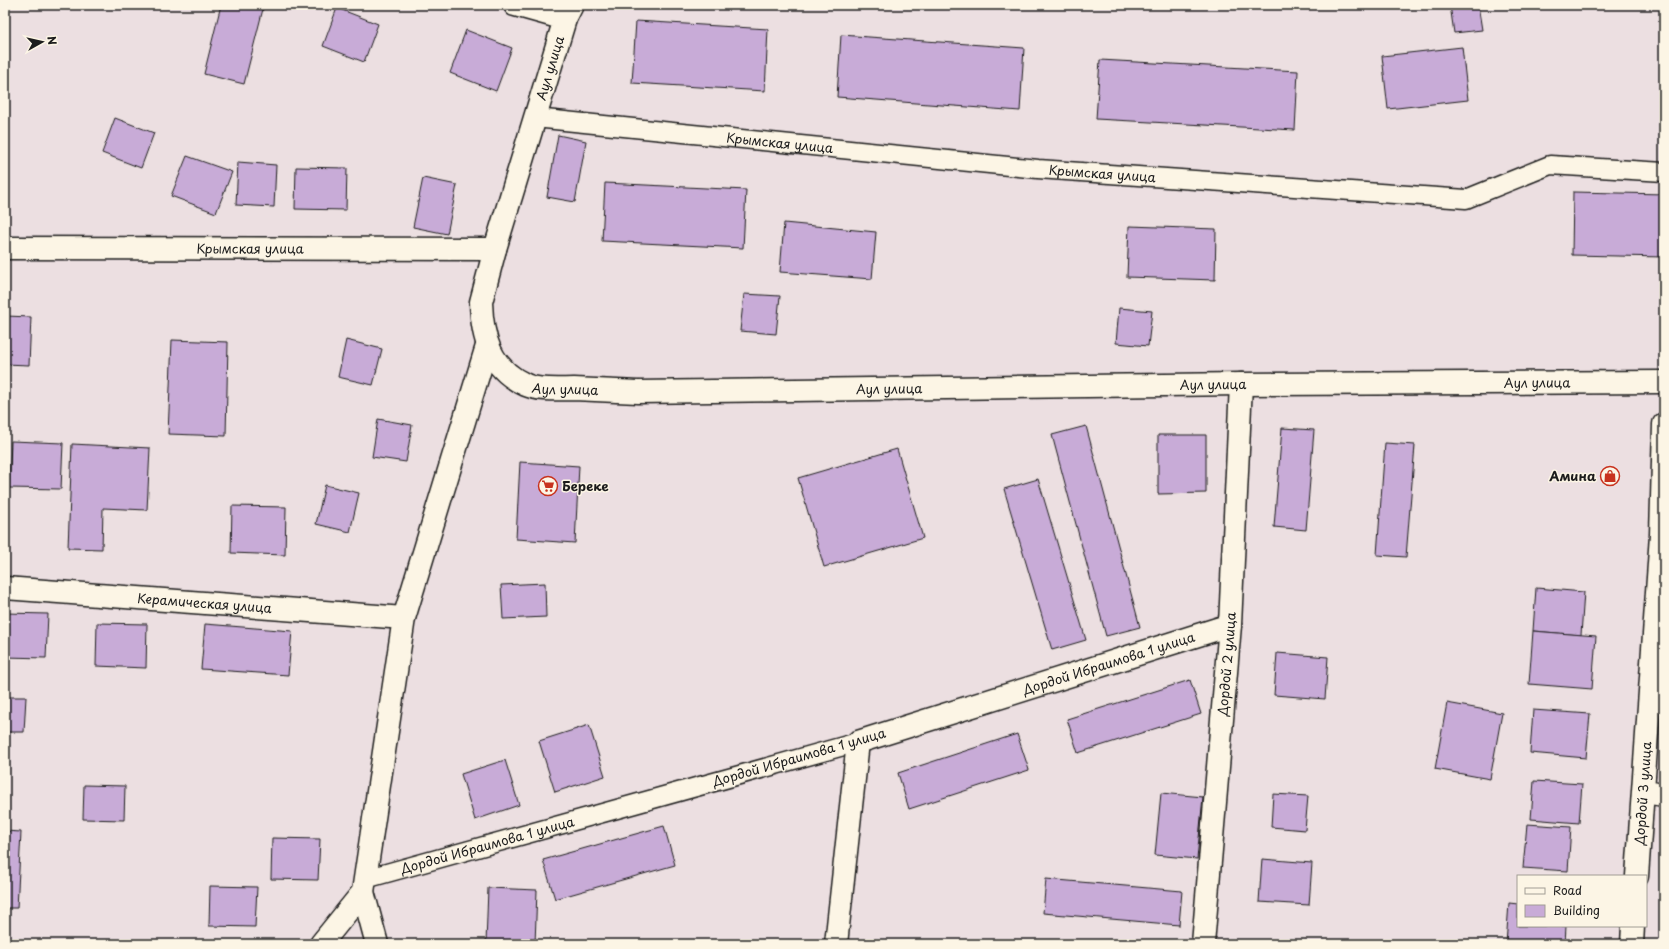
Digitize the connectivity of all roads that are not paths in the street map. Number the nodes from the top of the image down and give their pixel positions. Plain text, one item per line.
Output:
1 (515, 5) edge
2 (569, 12) edge
3 (535, 118) junction
4 (1664, 172) edge
5 (5, 248) edge
6 (495, 249) junction
7 (487, 346) junction
8 (1664, 382) edge
9 (1241, 384) junction
10 (1664, 424) edge
11 (5, 588) edge
12 (404, 618) junction
13 (1230, 625) junction
14 (858, 742) junction
15 (1654, 794) edge
16 (1637, 875) edge
17 (364, 885) junction
18 (1633, 927) edge
19 (321, 944) edge
20 (377, 944) edge
21 (836, 944) edge
22 (1203, 944) edge
23 (1632, 944) edge

1 - 2 street
2 - 3 street, Аул улица
3 - 4 lane, Крымская улица
3 - 6 street, Аул улица
5 - 6 street, Крымская улица
6 - 7 street, Аул улица
7 - 9 street, Аул улица
7 - 12 street
8 - 9 street, Аул улица
9 - 13 street, Дордой 2 улица
10 - 15 street, Дордой 3 улица
11 - 12 street, Керамическая улица
12 - 17 street
13 - 14 street, Дордой Ибраимова 1 улица
13 - 22 street, Дордой 2 улица
14 - 17 lane, Дордой Ибраимова 1 улица
14 - 21 street
15 - 16 street, Дордой 3 улица
17 - 19 street
17 - 20 street
18 - 23 street

